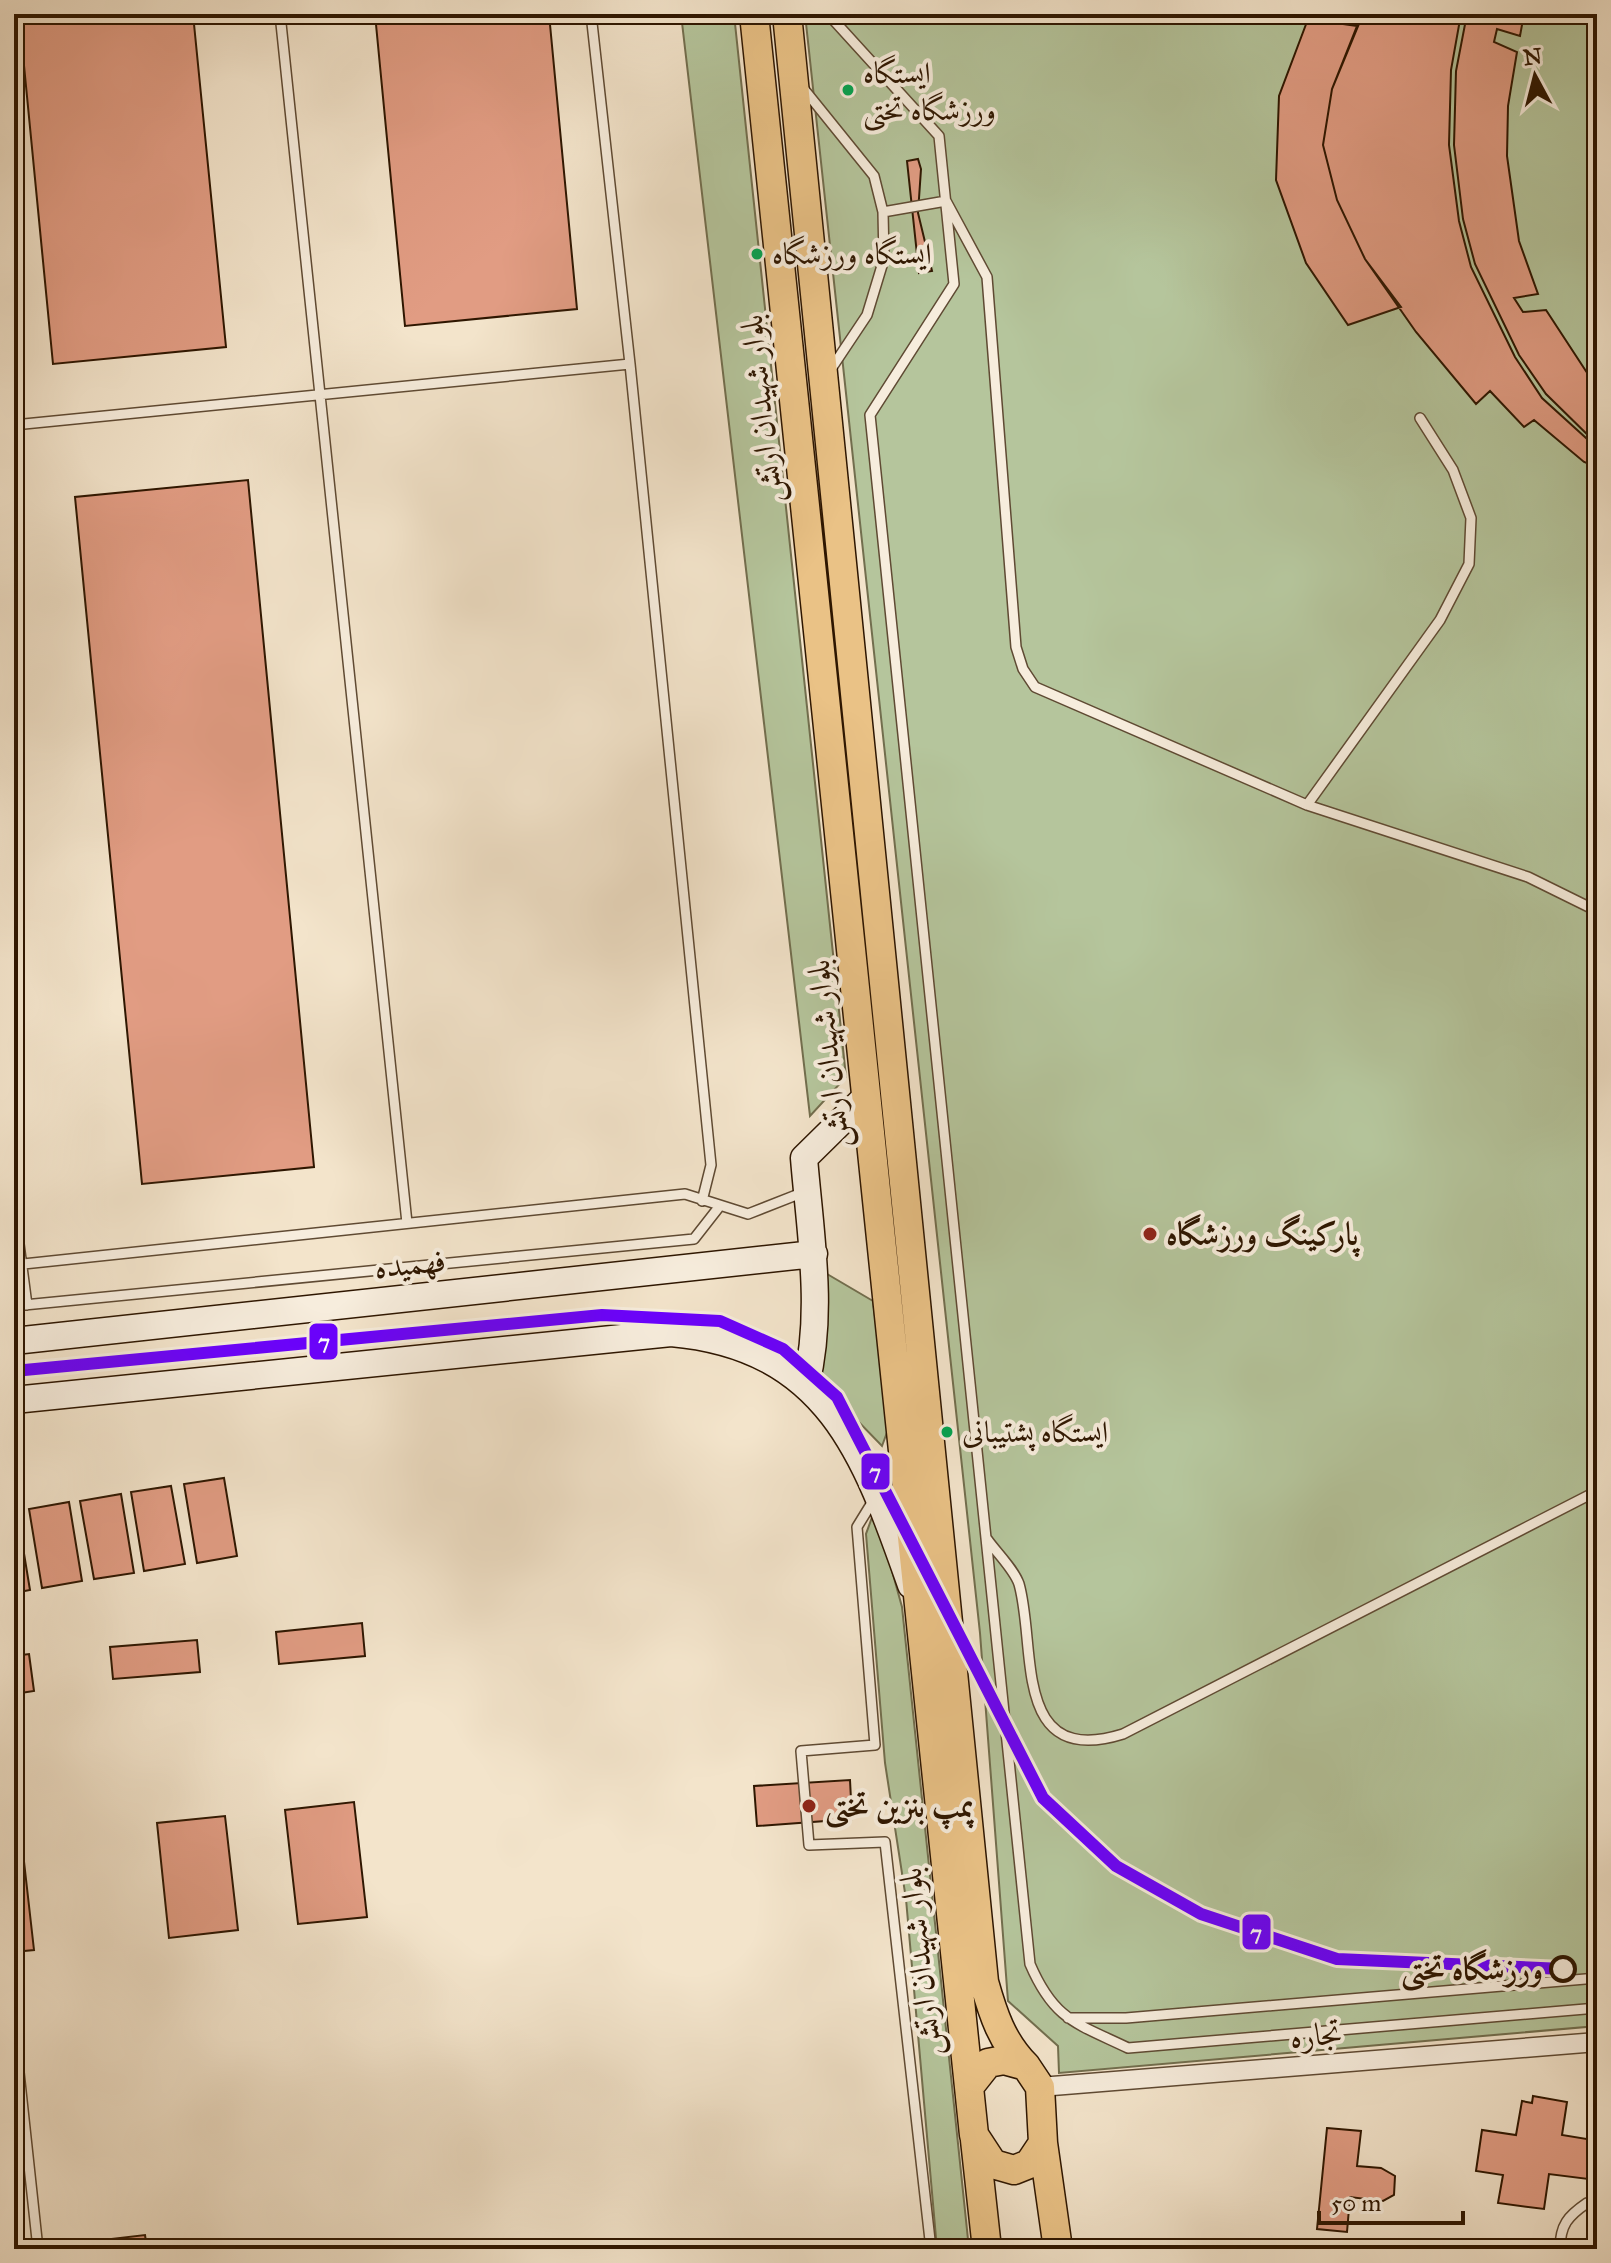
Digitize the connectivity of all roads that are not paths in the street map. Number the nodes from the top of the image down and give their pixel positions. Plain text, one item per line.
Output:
1 (280, 14) edge
2 (591, 14) edge
3 (754, 14) edge
4 (787, 14) edge
5 (828, 14) edge
6 (794, 77) junction
7 (946, 201) junction
8 (883, 212) junction
9 (630, 364) junction
10 (825, 379) junction
11 (322, 395) junction
12 (1420, 418) dead end
13 (14, 425) edge
14 (1307, 805) junction
15 (1597, 911) edge
16 (866, 1097) junction
17 (807, 1190) junction
18 (702, 1201) junction
19 (14, 1206) edge
20 (719, 1207) junction
21 (407, 1223) junction
22 (814, 1254) junction
23 (17, 1265) edge
24 (27, 1305) junction
25 (14, 1306) edge
26 (14, 1341) edge
27 (806, 1384) junction
28 (14, 1400) edge
29 (1597, 1491) edge
30 (878, 1493) junction
31 (986, 1537) junction
32 (917, 1602) junction
33 (1597, 1978) edge
34 (1597, 2008) edge
35 (1065, 2018) junction
36 (14, 2026) edge
37 (1597, 2042) edge
38 (1033, 2076) junction
39 (969, 2087) junction
40 (974, 2135) junction
41 (1043, 2143) junction
42 (1597, 2204) edge
43 (38, 2249) edge
44 (931, 2249) edge
45 (987, 2249) edge
46 (1058, 2249) edge
47 (1560, 2249) edge

1 - 11 lane
2 - 9 lane
3 - 16 main road, بلوار شهیدان ارتش
4 - 6 main road, بلوار شهیدان ارتش
5 - 7 lane
6 - 8 lane
6 - 10 main road, بلوار شهیدان ارتش
7 - 8 lane
7 - 14 lane
7 - 31 lane
8 - 10 lane
9 - 11 lane
9 - 18 lane
10 - 38 main road, بلوار شهیدان ارتش
11 - 13 lane
11 - 21 lane
12 - 14 lane
14 - 15 lane
16 - 17 main road
16 - 32 main road, بلوار شهیدان ارتش
17 - 20 lane
17 - 22 main road
18 - 20 lane
18 - 21 lane
19 - 23 lane
20 - 24 lane
21 - 23 lane
22 - 26 main road, فهمیده
22 - 27 main road
23 - 24 lane
24 - 25 lane
27 - 28 main road
27 - 30 main road
29 - 31 lane
30 - 32 main road
30 - 44 lane
31 - 35 lane
32 - 39 main road, بلوار شهیدان ارتش
33 - 35 lane
34 - 35 lane
36 - 43 lane
37 - 38 street, تجاره
38 - 39 main road
38 - 41 main road
39 - 40 main road
40 - 41 main road
40 - 45 main road
41 - 46 main road
42 - 47 lane

